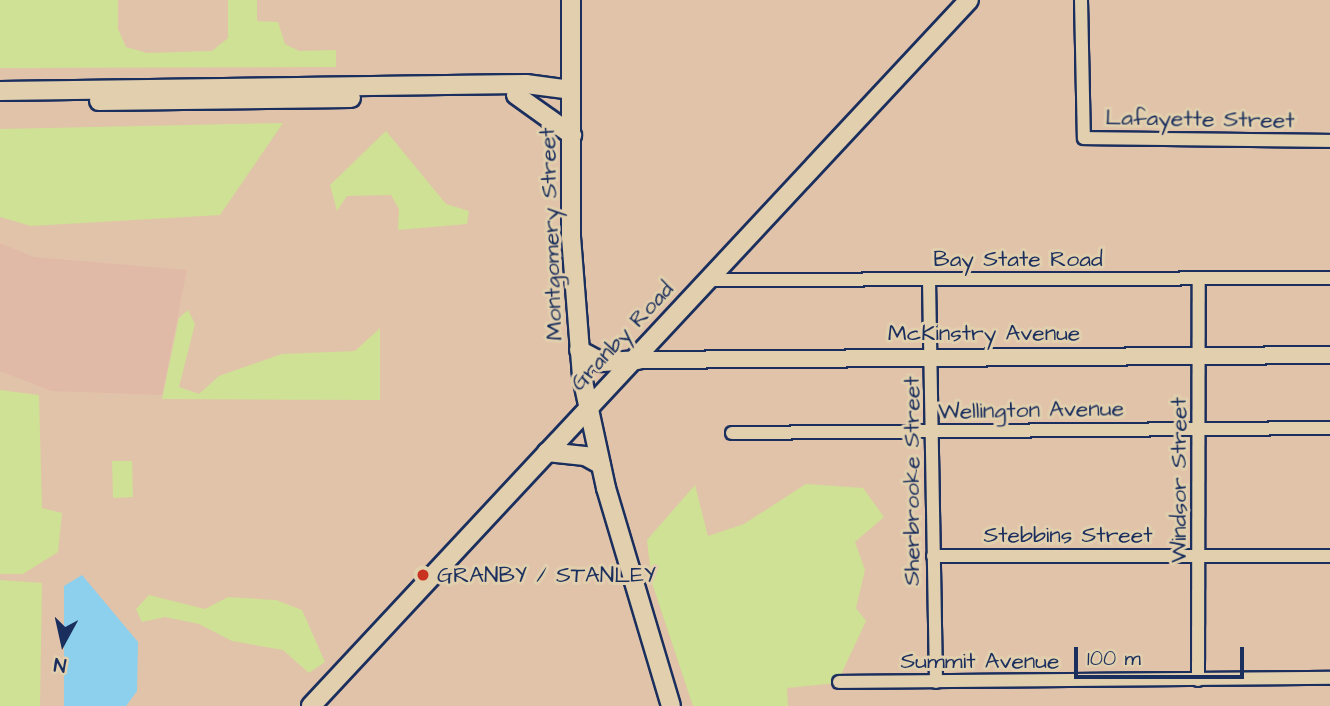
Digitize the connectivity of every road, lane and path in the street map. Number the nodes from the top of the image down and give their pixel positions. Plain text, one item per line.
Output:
1 (571, 0) edge
2 (969, 0) edge
3 (1081, 0) edge
4 (571, 90) junction
5 (0, 91) edge
6 (516, 95) junction
7 (0, 103) edge
8 (572, 135) junction
9 (1330, 141) edge
10 (1330, 278) edge
11 (1199, 279) junction
12 (705, 280) junction
13 (929, 280) junction
14 (579, 350) junction
15 (933, 355) junction
16 (1199, 355) junction
17 (1330, 355) edge
18 (638, 360) junction
19 (589, 408) junction
20 (1330, 428) edge
21 (1199, 429) junction
22 (933, 432) junction
23 (732, 433) dead end
24 (547, 452) junction
25 (601, 465) junction
26 (1200, 555) junction
27 (933, 556) junction
28 (1330, 556) edge
29 (1330, 678) edge
30 (1198, 680) junction
31 (839, 682) dead end
32 (936, 682) junction
33 (310, 706) edge
34 (671, 706) edge

1 - 4 main road, Montgomery Street
2 - 12 main road, Granby Road
3 - 9 street, Lafayette Street
4 - 5 main road
4 - 6 main road
4 - 8 main road, Montgomery Street
6 - 7 main road
6 - 8 main road
8 - 14 main road, Montgomery Street
10 - 11 street, Bay State Road
11 - 13 street, Bay State Road
11 - 16 street, Windsor Street
12 - 13 street, Bay State Road
12 - 18 main road, Granby Road
13 - 15 street, Sherbrooke Street
14 - 18 main road
14 - 19 main road, Montgomery Street
15 - 16 street, McKinstry Avenue
15 - 18 street, McKinstry Avenue
15 - 22 street, Sherbrooke Street
16 - 17 street, McKinstry Avenue
16 - 21 street, Windsor Street
18 - 19 main road, Granby Road
19 - 24 main road, Granby Road
19 - 25 main road, Montgomery Street
20 - 21 street, Wellington Avenue
21 - 22 street, Wellington Avenue
21 - 26 street, Windsor Street
22 - 23 street, Wellington Avenue
22 - 27 street, Sherbrooke Street
24 - 25 main road
24 - 33 main road, Granby Road
25 - 34 main road, Montgomery Street
26 - 27 street, Stebbins Street
26 - 28 street, Stebbins Street
26 - 30 street, Windsor Street
27 - 32 street, Sherbrooke Street
29 - 30 street, Summit Avenue
30 - 32 street, Summit Avenue
31 - 32 street, Summit Avenue

